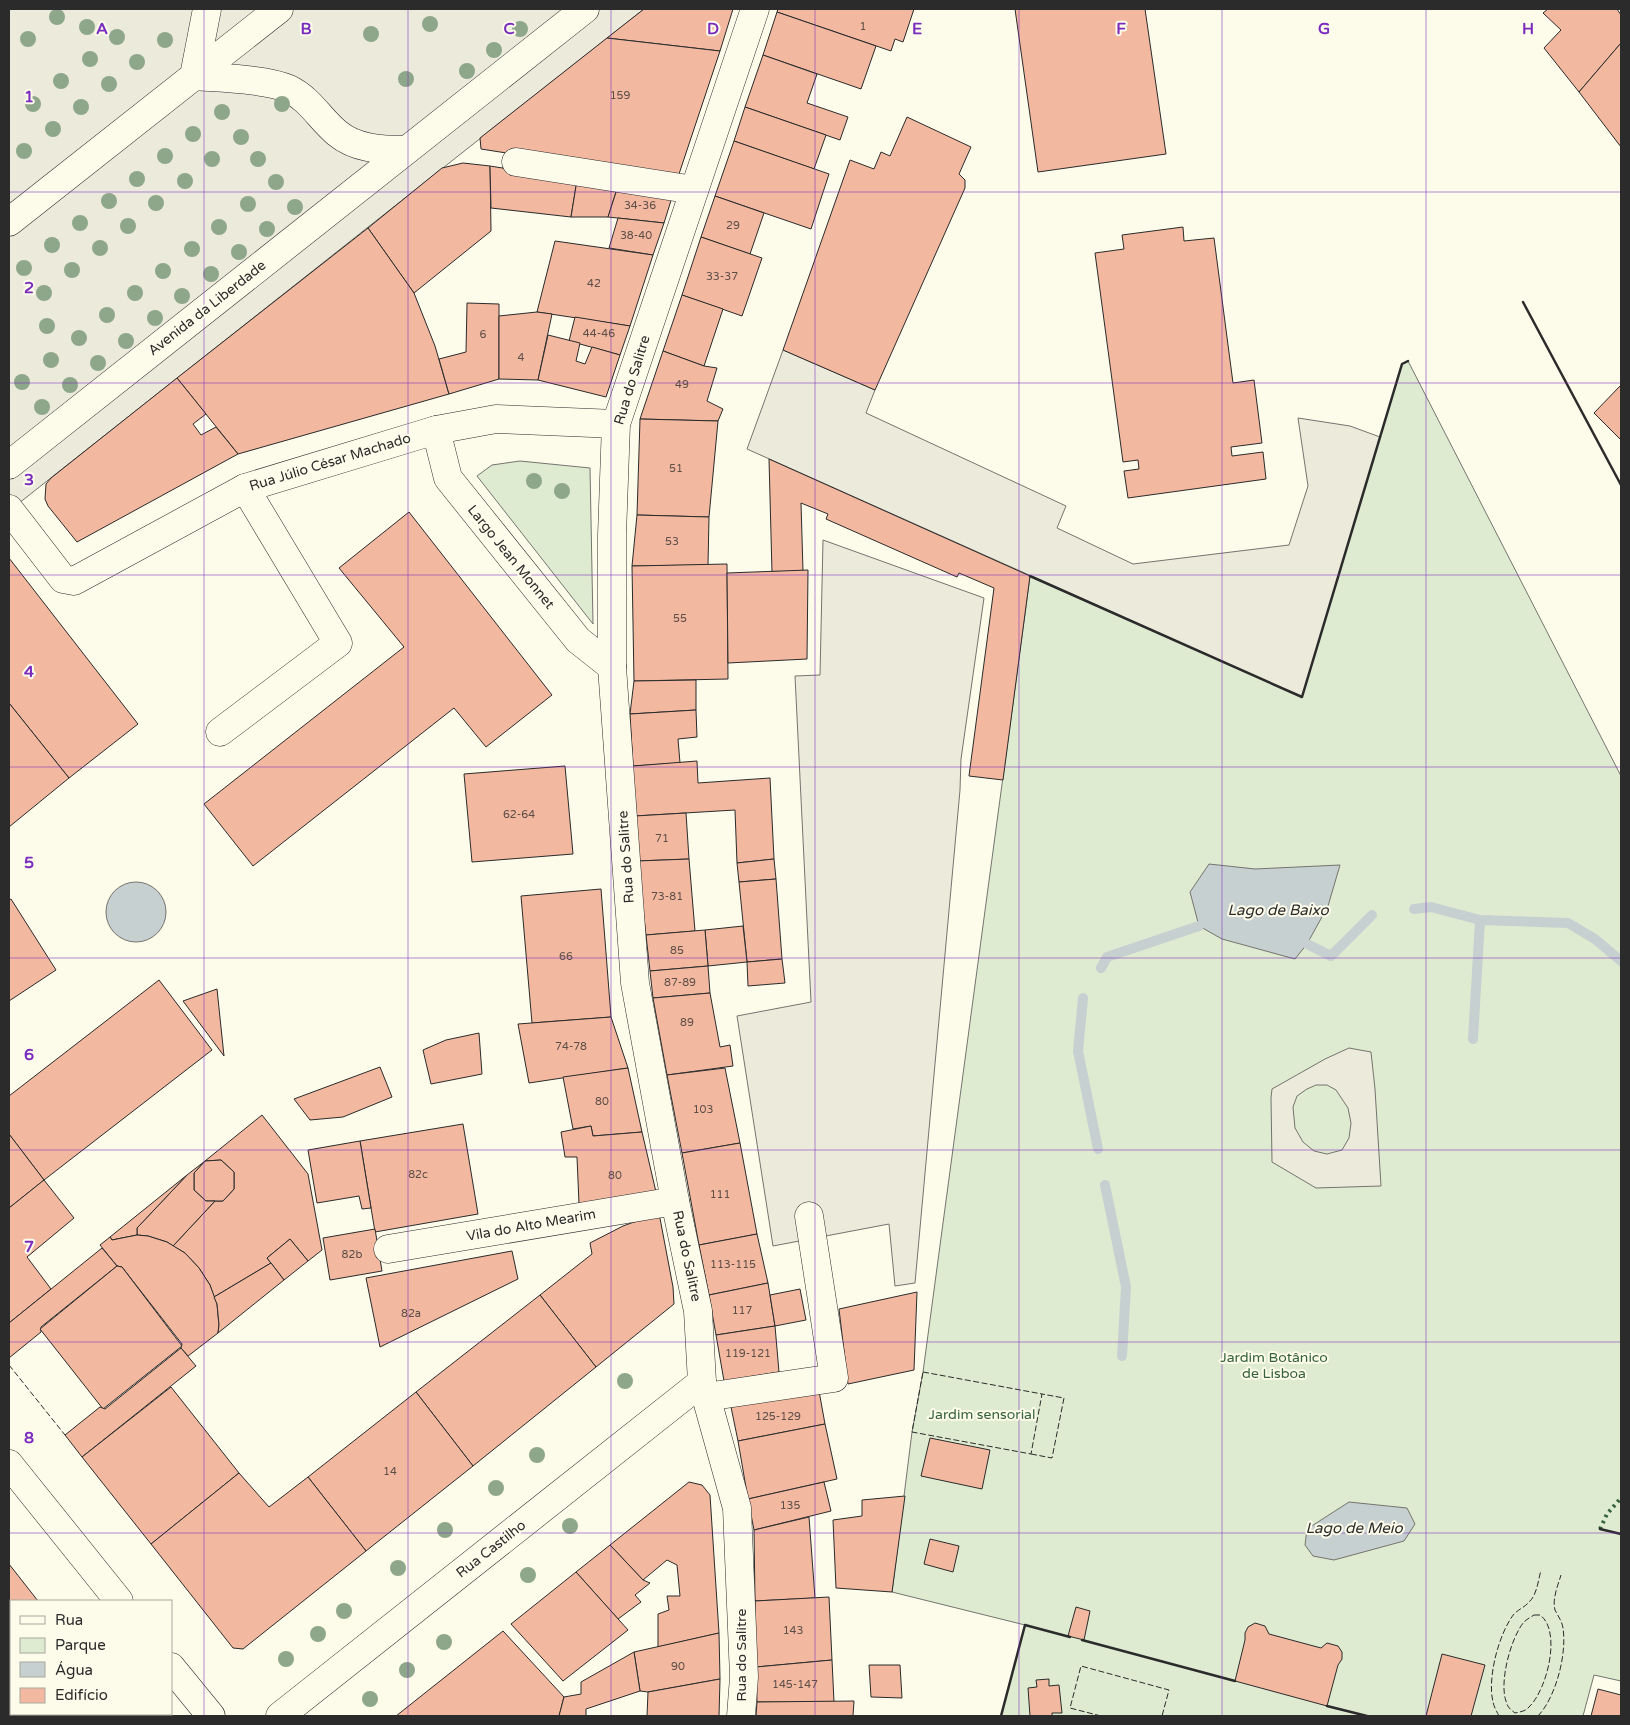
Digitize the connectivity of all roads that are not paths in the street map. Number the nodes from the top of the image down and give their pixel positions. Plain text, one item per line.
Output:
1 (207, 9) edge
2 (279, 9) edge
3 (585, 9) edge
4 (755, 9) edge
5 (194, 76) junction
6 (406, 150) junction
7 (516, 162) dead end
8 (694, 190) junction
9 (9, 222) edge
10 (616, 424) junction
11 (436, 430) junction
12 (9, 465) edge
13 (245, 488) junction
14 (9, 509) edge
15 (612, 667) junction
16 (220, 732) dead end
17 (675, 1201) junction
18 (809, 1216) dead end
19 (388, 1249) dead end
20 (704, 1390) junction
21 (9, 1464) edge
22 (118, 1600) edge
23 (172, 1668) edge
24 (211, 1716) edge
25 (280, 1716) edge
26 (740, 1716) edge

1 - 5 street
2 - 5 street
3 - 6 street, Avenida da Liberdade
4 - 8 street, Rua do Salitre
5 - 6 street
5 - 9 street
6 - 12 street, Avenida da Liberdade
7 - 8 street
8 - 10 street, Rua do Salitre
10 - 11 street, Rua Júlio César Machado
10 - 15 street, Rua do Salitre
11 - 13 street, Rua Júlio César Machado
11 - 15 street, Largo Jean Monnet
13 - 14 street, Rua Júlio César Machado
13 - 16 street
15 - 17 street, Rua do Salitre
17 - 19 street, Vila do Alto Mearim
17 - 20 street, Rua do Salitre
18 - 20 street
20 - 25 street, Rua Castilho
20 - 26 street, Rua do Salitre
21 - 22 street
23 - 24 street

